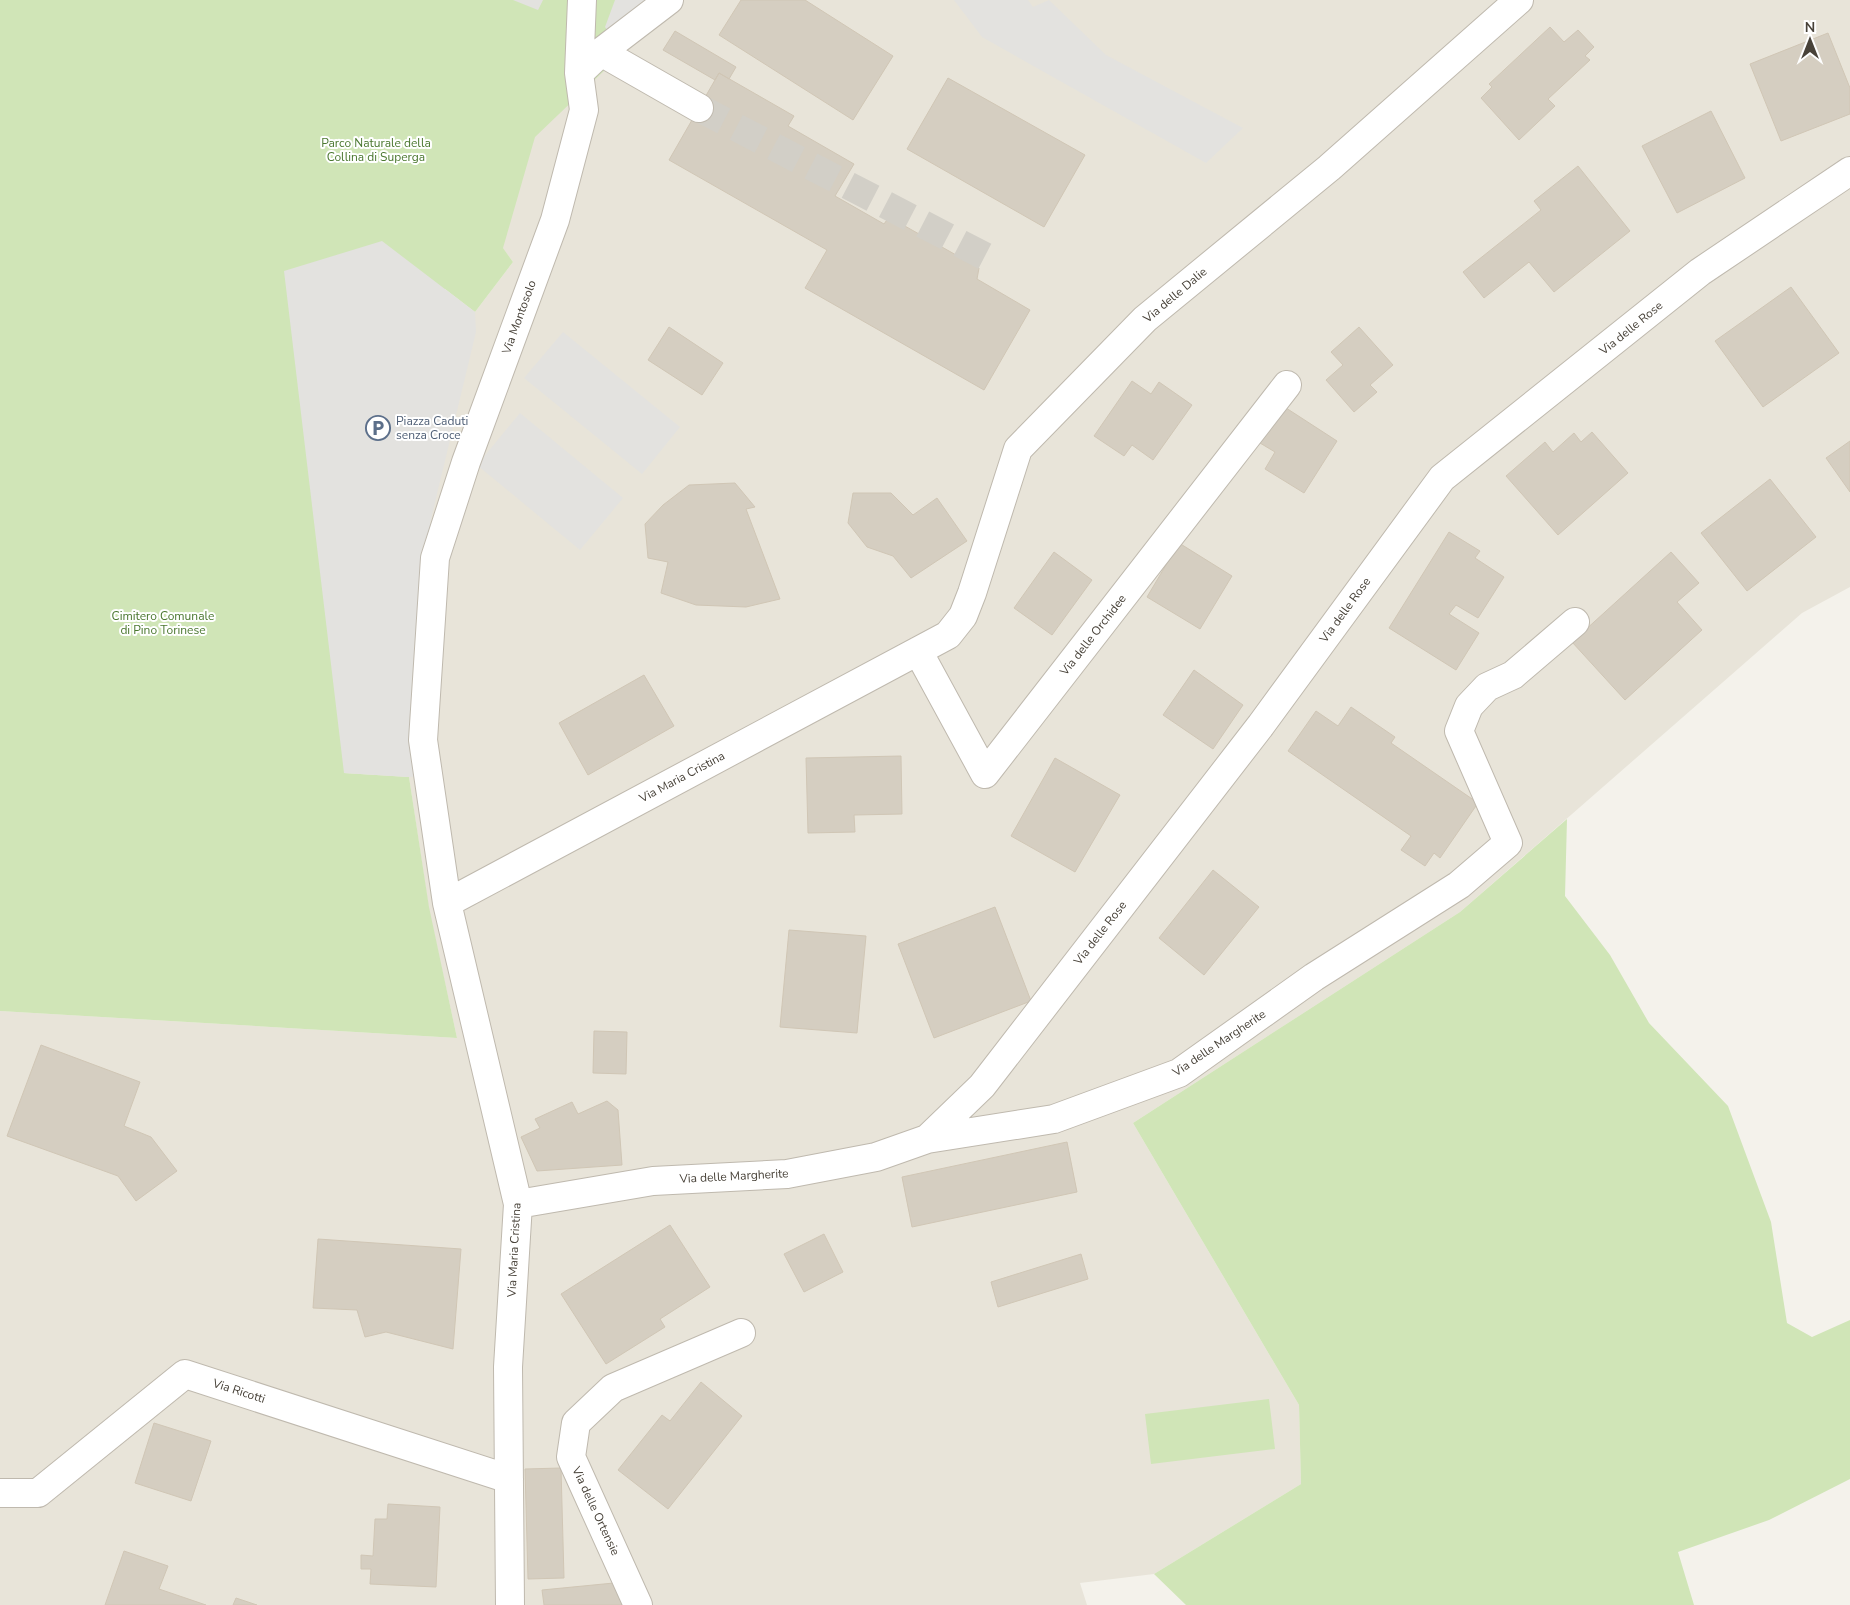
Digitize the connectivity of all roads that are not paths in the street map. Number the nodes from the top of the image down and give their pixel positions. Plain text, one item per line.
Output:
1 (582, 0) edge
2 (669, 0) edge
3 (1519, 0) edge
4 (601, 52) junction
5 (580, 73) junction
6 (699, 108) tunnel mouth
7 (1850, 171) edge
8 (1287, 385) dead end
9 (1575, 622) dead end
10 (918, 651) junction
11 (423, 740) joint
12 (447, 903) junction
13 (927, 1139) junction
14 (518, 1204) junction
15 (741, 1333) dead end
16 (509, 1479) junction
17 (0, 1492) edge
18 (510, 1605) edge
19 (638, 1605) edge

1 - 5 street, Via Montosolo
2 - 4 street
3 - 10 street, Via delle Dalie
4 - 5 street
4 - 6 street
5 - 11 street, Via Montosolo
7 - 13 street, Via delle Rose
8 - 10 street, Via delle Orchidee
9 - 13 street, Via delle Margherite
10 - 12 street, Via Maria Cristina
11 - 12 street, Via Maria Cristina
12 - 14 street, Via Maria Cristina
13 - 14 street, Via delle Margherite
14 - 16 street, Via Maria Cristina
15 - 19 street, Via delle Ortensie
16 - 17 street, Via Ricotti
16 - 18 street, Via Maria Cristina

